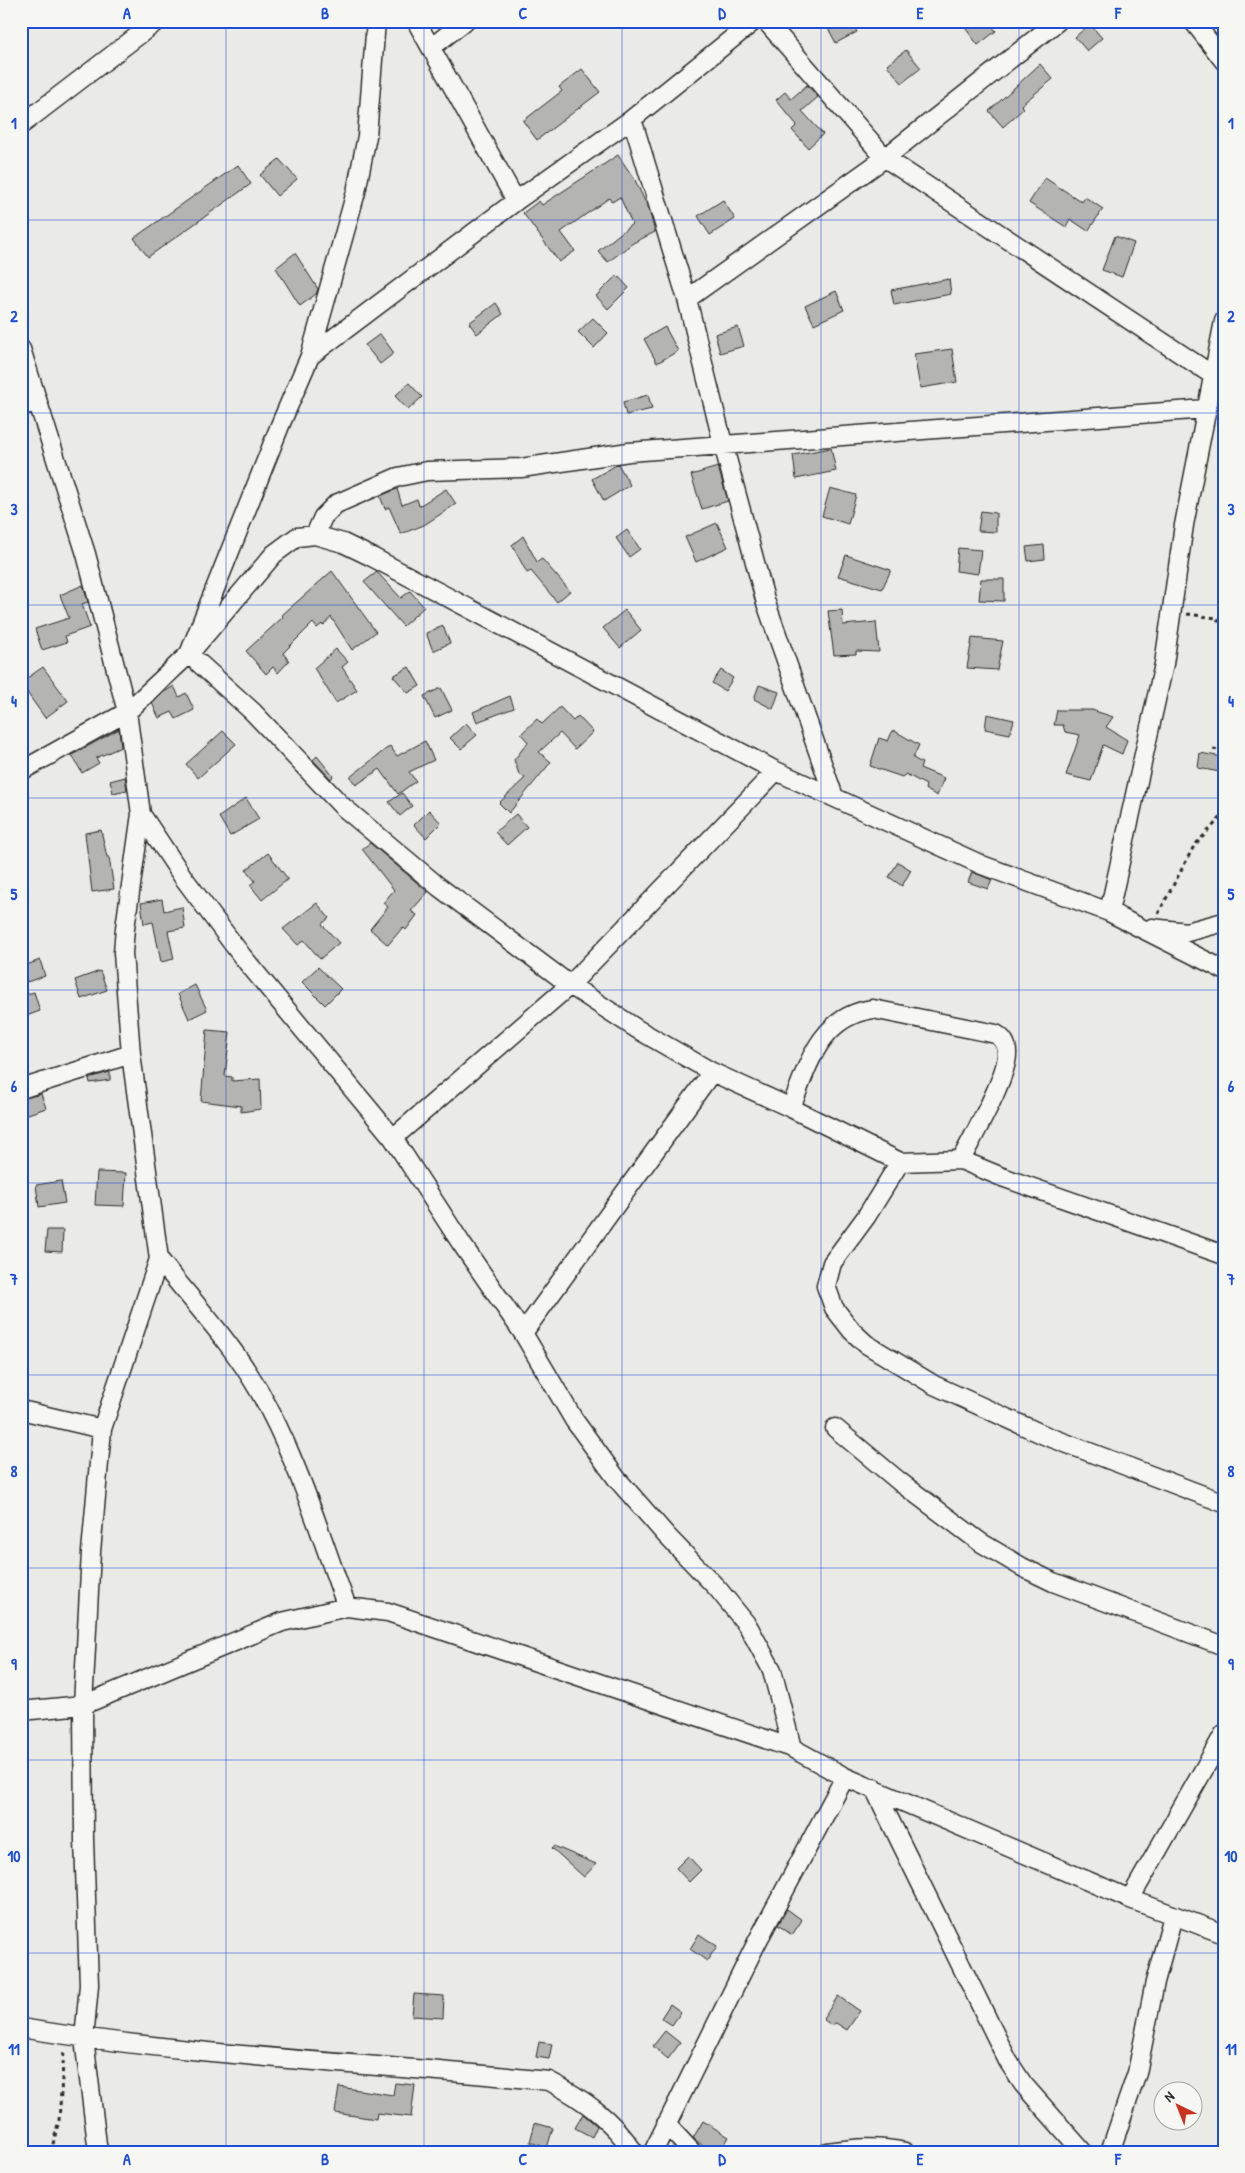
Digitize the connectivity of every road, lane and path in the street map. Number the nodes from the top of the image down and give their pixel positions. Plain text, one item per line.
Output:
1 (157, 21) edge
2 (376, 21) edge
3 (416, 21) edge
4 (465, 21) edge
5 (754, 21) edge
6 (766, 21) edge
7 (1058, 21) edge
8 (1193, 21) edge
9 (432, 47) junction
10 (1224, 61) edge
11 (632, 119) junction
12 (21, 125) edge
13 (885, 158) junction
14 (516, 202) junction
15 (687, 299) junction
16 (1224, 322) edge
17 (21, 349) edge
18 (310, 356) junction
19 (1219, 377) edge
20 (29, 404) edge
21 (1206, 410) junction
22 (723, 444) junction
23 (315, 535) junction
24 (1172, 612) junction
25 (1217, 618) junction
26 (1224, 619) edge
27 (1224, 628) edge
28 (189, 654) junction
29 (128, 712) junction
30 (1213, 749) dead end
31 (1224, 751) edge
32 (21, 771) edge
33 (776, 771) junction
34 (834, 797) junction
35 (141, 814) junction
36 (1224, 814) edge
37 (1109, 912) junction
38 (1224, 922) edge
39 (1152, 928) junction
40 (1224, 970) edge
41 (570, 985) junction
42 (131, 1054) junction
43 (712, 1072) junction
44 (21, 1089) edge
45 (791, 1108) junction
46 (393, 1138) junction
47 (961, 1160) junction
48 (900, 1162) junction
49 (1224, 1255) edge
50 (159, 1259) junction
51 (523, 1333) junction
52 (21, 1410) edge
53 (835, 1428) dead end
54 (102, 1429) junction
55 (1224, 1503) edge
56 (347, 1607) junction
57 (1224, 1646) edge
58 (83, 1704) junction
59 (21, 1711) edge
60 (1224, 1734) edge
61 (792, 1748) junction
62 (845, 1777) junction
63 (874, 1788) junction
64 (1130, 1899) junction
65 (1173, 1916) junction
66 (1224, 1934) edge
67 (21, 2028) edge
68 (65, 2036) junction
69 (84, 2039) junction
70 (666, 2124) junction
71 (51, 2152) edge
72 (98, 2152) edge
73 (634, 2152) edge
74 (653, 2152) edge
75 (692, 2152) edge
76 (828, 2152) edge
77 (905, 2152) edge
78 (1083, 2152) edge
79 (1110, 2152) edge

1 - 12 street
2 - 18 street
3 - 9 street
4 - 9 street
5 - 11 street
6 - 13 street
7 - 13 street
8 - 10 street
9 - 14 street
11 - 14 street
11 - 15 street
13 - 15 street
13 - 19 street
14 - 18 street
15 - 22 street
16 - 19 street
17 - 20 street
18 - 28 street
19 - 21 street
20 - 29 street
21 - 22 street
21 - 24 street
22 - 23 street
22 - 34 street
23 - 28 street
23 - 33 street
24 - 25 path
24 - 37 street
25 - 26 path
25 - 27 path
28 - 29 street
28 - 41 street
29 - 32 street
29 - 35 street
30 - 31 path
33 - 34 street
33 - 41 street
34 - 37 street
35 - 42 street
35 - 46 street
36 - 39 path
37 - 39 street
37 - 40 street
38 - 39 street
41 - 43 street
41 - 46 street
42 - 44 street
42 - 50 street
43 - 45 street
43 - 51 street
45 - 47 street
45 - 48 street
46 - 51 street
47 - 48 street
47 - 49 street
48 - 55 street
50 - 54 street
50 - 56 street
51 - 61 street
52 - 54 street
53 - 57 street
54 - 58 street
56 - 58 street
56 - 61 street
58 - 59 street
58 - 69 street
60 - 64 street
61 - 62 street
62 - 63 street
62 - 70 street
63 - 64 street
63 - 78 street
64 - 65 street
65 - 66 street
65 - 79 street
67 - 68 street
68 - 69 street
68 - 71 path
69 - 72 street
69 - 73 street
70 - 74 street
70 - 75 street
76 - 77 street

